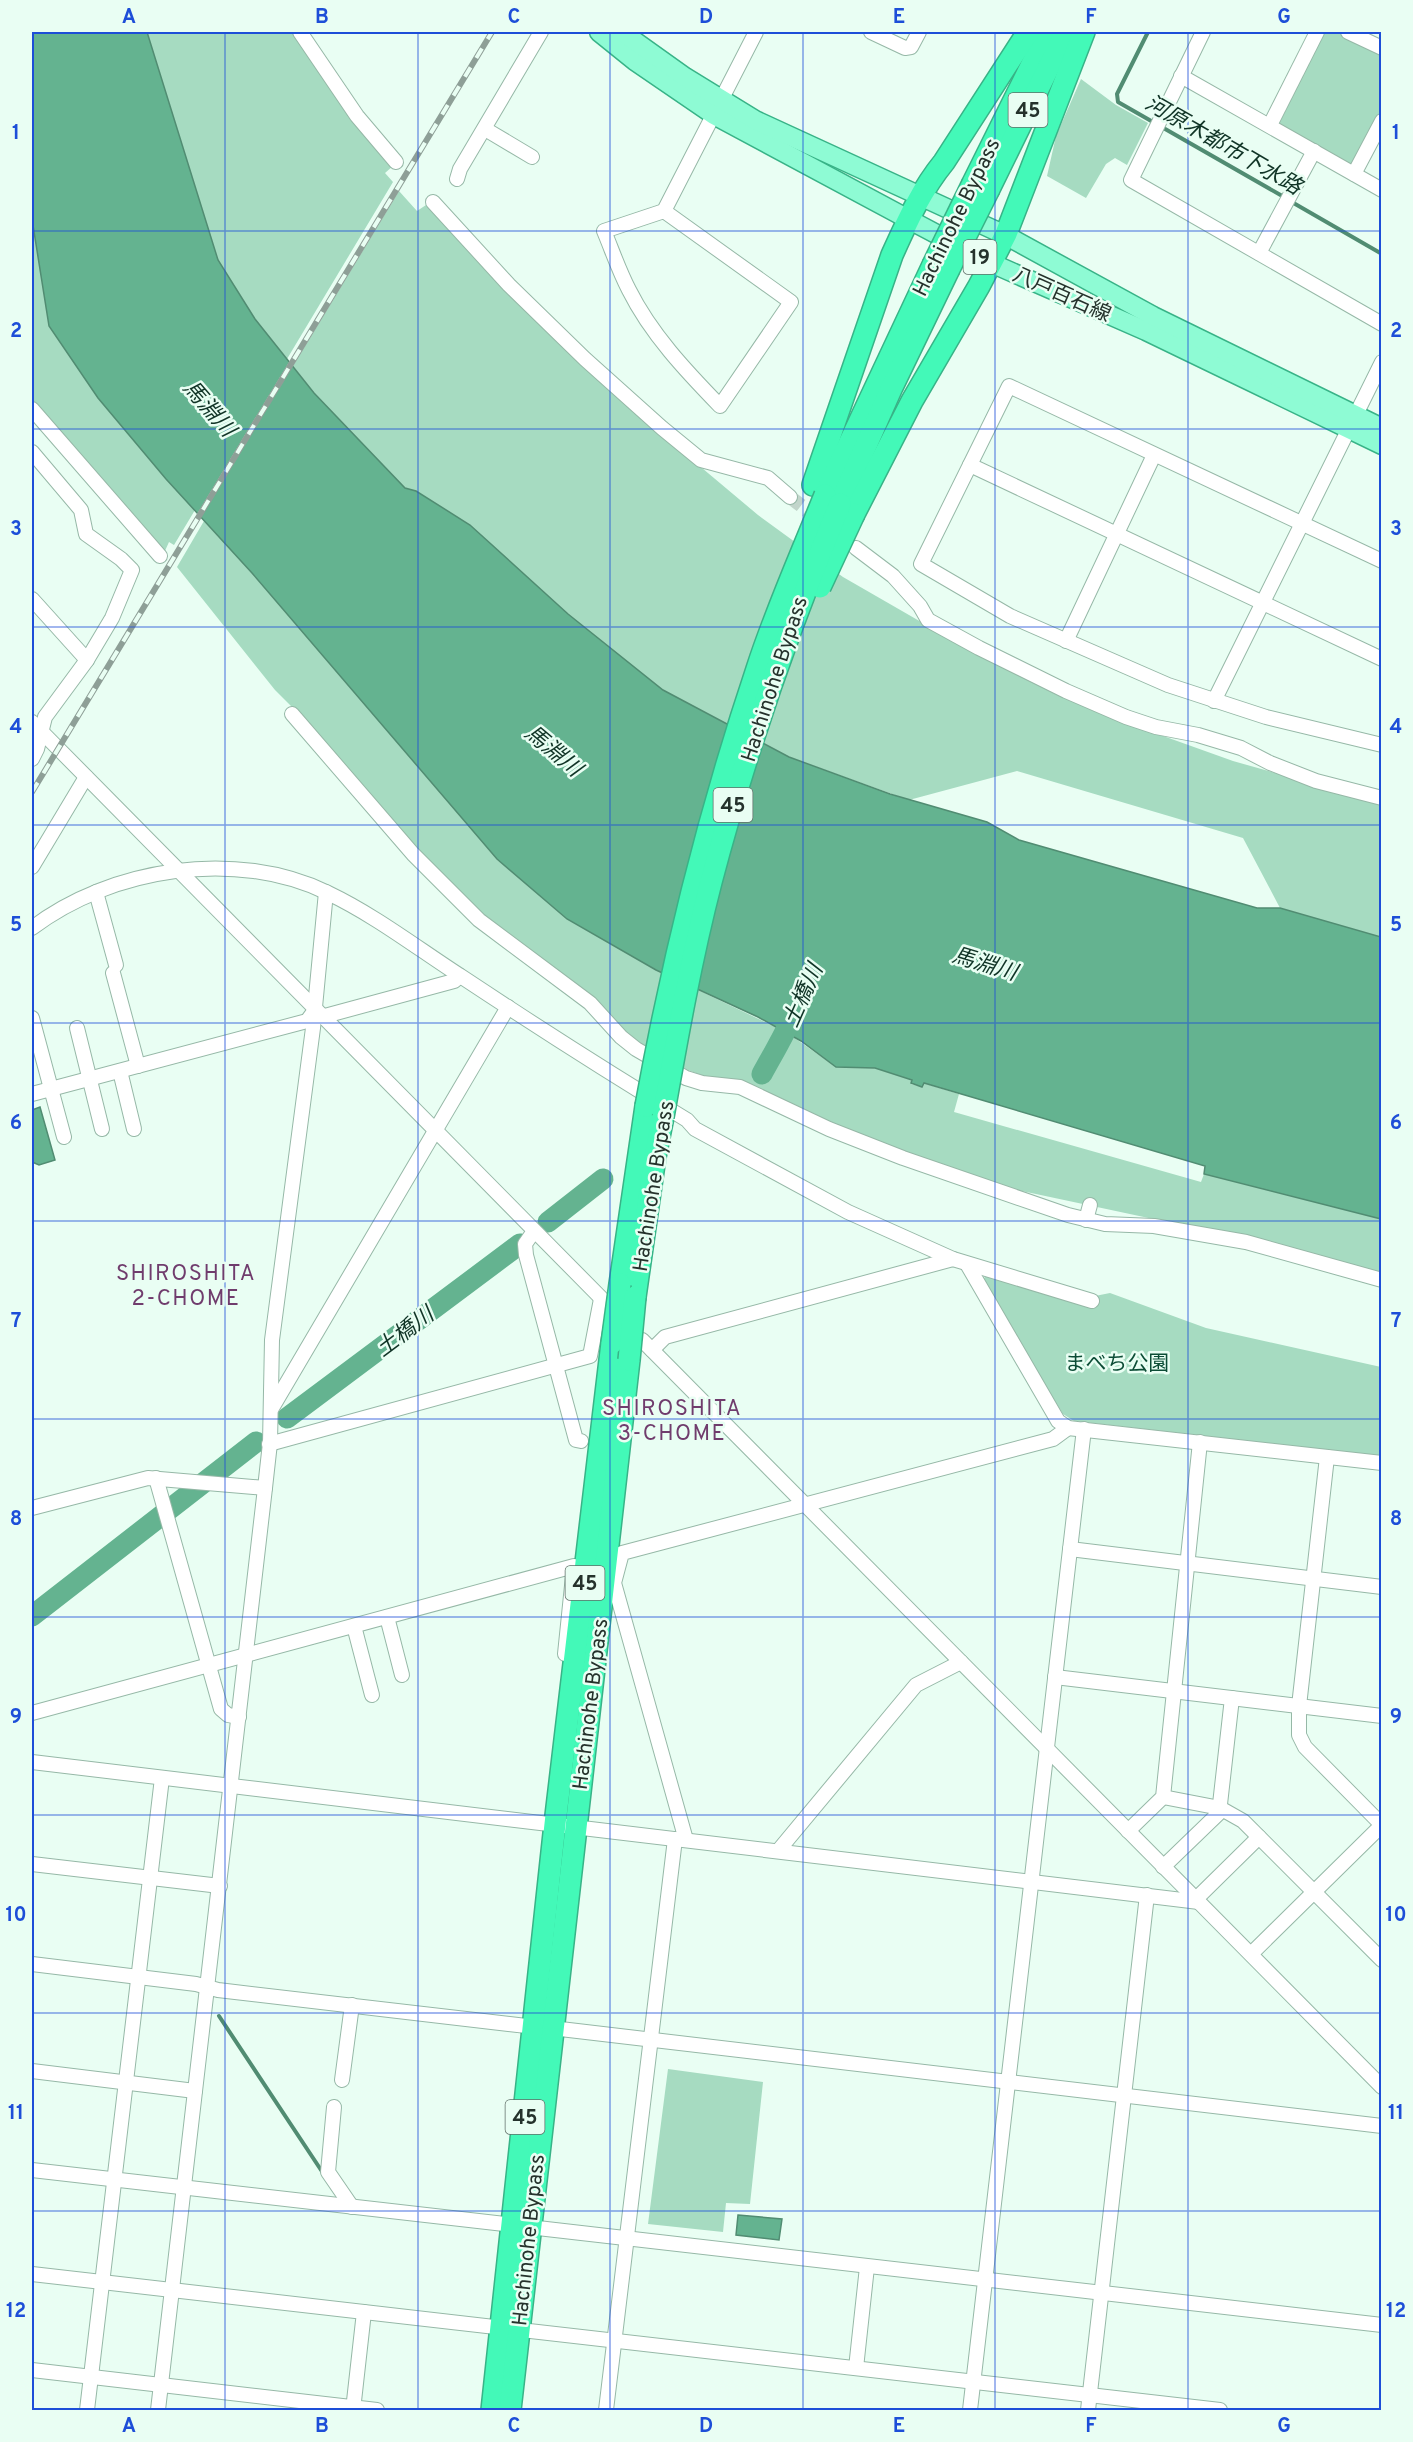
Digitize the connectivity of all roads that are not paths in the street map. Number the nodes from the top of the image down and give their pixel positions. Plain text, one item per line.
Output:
1 (300, 32) edge
2 (541, 32) edge
3 (600, 32) edge
4 (622, 32) edge
5 (756, 32) edge
6 (871, 32) edge
7 (920, 32) edge
8 (1028, 32) edge
9 (1048, 32) edge
10 (1066, 32) edge
11 (1084, 32) edge
12 (1203, 32) edge
13 (1317, 32) edge
14 (1348, 32) edge
15 (1382, 48) edge
16 (1181, 76) junction
17 (717, 108) junction
18 (1382, 121) edge
19 (1270, 125) junction
20 (485, 129) junction
21 (1314, 151) junction
22 (532, 157) dead end
23 (396, 162) dead end
24 (1354, 174) junction
25 (457, 179) dead end
26 (981, 186) junction
27 (1382, 190) edge
28 (920, 197) junction
29 (433, 202) dead end
30 (664, 211) junction
31 (908, 219) junction
32 (1005, 235) junction
33 (1259, 253) junction
34 (991, 263) junction
35 (1382, 324) edge
36 (1382, 362) edge
37 (32, 409) edge
38 (1351, 422) junction
39 (1382, 428) edge
40 (1382, 446) edge
41 (32, 452) edge
42 (1154, 455) junction
43 (970, 465) junction
44 (790, 497) tunnel mouth
45 (833, 499) junction
46 (1302, 523) junction
47 (1116, 534) junction
48 (856, 548) dead end
49 (160, 556) dead end
50 (1382, 561) edge
51 (32, 599) edge
52 (1263, 603) junction
53 (1066, 641) junction
54 (1382, 659) edge
55 (87, 660) junction
56 (1214, 701) junction
57 (292, 714) dead end
58 (32, 722) edge
59 (41, 733) junction
60 (1382, 745) edge
61 (32, 759) edge
62 (86, 777) junction
63 (1382, 798) edge
64 (32, 867) edge
65 (177, 870) junction
66 (96, 892) junction
67 (326, 892) junction
68 (32, 928) edge
69 (459, 976) junction
70 (508, 1007) junction
71 (318, 1013) junction
72 (32, 1018) edge
73 (77, 1028) dead end
74 (138, 1066) junction
75 (120, 1071) junction
76 (90, 1078) junction
77 (50, 1089) junction
78 (32, 1094) edge
79 (654, 1112) junction
80 (102, 1129) dead end
81 (134, 1129) dead end
82 (435, 1130) junction
83 (64, 1137) dead end
84 (1090, 1205) dead end
85 (1086, 1220) junction
86 (534, 1231) junction
87 (953, 1259) junction
88 (967, 1264) junction
89 (1382, 1280) edge
90 (628, 1291) junction
91 (1092, 1301) dead end
92 (556, 1365) junction
93 (270, 1412) junction
94 (1068, 1428) junction
95 (1084, 1429) junction
96 (582, 1441) dead end
97 (1200, 1442) junction
98 (269, 1444) junction
99 (1327, 1457) junction
100 (1382, 1463) edge
101 (156, 1478) junction
102 (265, 1488) junction
103 (806, 1505) junction
104 (32, 1508) edge
105 (1070, 1549) junction
106 (1188, 1563) junction
107 (1315, 1579) junction
108 (1382, 1587) edge
109 (387, 1617) junction
110 (354, 1626) junction
111 (246, 1656) junction
112 (960, 1662) junction
113 (208, 1666) junction
114 (402, 1675) dead end
115 (1055, 1677) junction
116 (1173, 1691) junction
117 (372, 1695) dead end
118 (1232, 1698) junction
119 (1299, 1706) junction
120 (570, 1711) junction
121 (32, 1713) edge
122 (1382, 1716) edge
123 (239, 1717) junction
124 (1047, 1749) junction
125 (32, 1762) edge
126 (162, 1778) junction
127 (231, 1787) junction
128 (1162, 1797) junction
129 (1221, 1808) junction
130 (565, 1825) junction
131 (1381, 1825) edge
132 (1128, 1831) junction
133 (1259, 1837) junction
134 (680, 1839) junction
135 (778, 1851) junction
136 (32, 1864) edge
137 (1163, 1867) junction
138 (151, 1878) junction
139 (1031, 1881) junction
140 (220, 1886) junction
141 (1314, 1890) junction
142 (1147, 1895) junction
143 (1197, 1901) junction
144 (1251, 1954) junction
145 (1382, 1960) edge
146 (32, 1964) edge
147 (139, 1977) junction
148 (208, 1987) junction
149 (352, 2005) junction
150 (543, 2027) junction
151 (651, 2039) junction
152 (32, 2071) edge
153 (342, 2080) dead end
154 (1009, 2081) junction
155 (126, 2083) junction
156 (1382, 2087) edge
157 (195, 2091) junction
158 (1123, 2095) junction
159 (334, 2107) dead end
160 (1382, 2126) edge
161 (32, 2170) edge
162 (114, 2179) junction
163 (183, 2188) junction
164 (352, 2207) junction
165 (521, 2226) junction
166 (627, 2239) junction
167 (867, 2267) junction
168 (32, 2274) edge
169 (984, 2281) junction
170 (102, 2282) junction
171 (172, 2289) junction
172 (1101, 2293) junction
173 (364, 2312) junction
174 (1382, 2325) edge
175 (509, 2328) junction
176 (614, 2342) junction
177 (856, 2368) junction
178 (32, 2370) edge
179 (91, 2377) junction
180 (974, 2382) junction
181 (161, 2386) junction
182 (1090, 2395) junction
183 (287, 2405) edge
184 (354, 2409) edge
185 (87, 2410) edge
186 (158, 2410) edge
187 (377, 2410) edge
188 (492, 2410) edge
189 (510, 2410) edge
190 (606, 2410) edge
191 (970, 2410) edge
192 (1088, 2410) edge
193 (1221, 2410) edge

1 - 23 street
2 - 20 street
3 - 17 main road, 八戸百石線 / 19
4 - 17 main road, 八戸百石線 / 19
5 - 17 street
6 - 7 street
8 - 28 highway
9 - 26 highway, Hachinohe Bypass / 45
10 - 26 highway, Hachinohe Bypass / 45
11 - 32 highway
12 - 16 street
13 - 19 street
14 - 15 street
16 - 19 street
16 - 33 street
17 - 28 main road, 八戸百石線 / 19
17 - 30 street
17 - 31 main road, 八戸百石線 / 19
18 - 24 street
19 - 21 street
20 - 22 street
20 - 25 street
21 - 24 street
21 - 33 street
24 - 27 street
26 - 45 highway, Hachinohe Bypass / 45, bridge
28 - 31 highway
28 - 32 main road, 八戸百石線 / 19
29 - 44 street
30 - 30 street
31 - 34 main road, 八戸百石線 / 19
31 - 45 highway
32 - 34 highway
32 - 38 main road, 八戸百石線 / 19
33 - 35 street
34 - 38 main road, 八戸百石線 / 19
34 - 45 highway
36 - 38 street
37 - 49 street
38 - 39 main road, 八戸百石線 / 19
38 - 40 main road, 八戸百石線 / 19
38 - 46 street
41 - 55 street
42 - 43 street
42 - 46 street
42 - 47 street
43 - 47 street
43 - 53 street
45 - 79 highway, Hachinohe Bypass / 45, bridge
45 - 79 highway, Hachinohe Bypass / 45, bridge
46 - 50 street
46 - 52 street
47 - 52 street
47 - 53 street
48 - 63 street
51 - 55 street
52 - 54 street
52 - 56 street
53 - 56 street
55 - 59 street
56 - 60 street
57 - 85 street
58 - 59 street
59 - 61 street
59 - 62 street
62 - 64 street
62 - 65 street
65 - 66 street
65 - 67 street
65 - 71 street
66 - 68 street
66 - 74 street
67 - 69 street
67 - 71 street
69 - 70 street
69 - 71 street
70 - 82 street
70 - 87 street
71 - 74 street
71 - 82 street
71 - 93 street
72 - 77 street
73 - 76 street
74 - 75 street
75 - 76 street
75 - 81 street
76 - 77 street
76 - 80 street
77 - 78 street
77 - 83 street
79 - 90 highway, Hachinohe Bypass / 45
82 - 86 street
82 - 93 street
84 - 85 street
85 - 89 street
86 - 92 street
86 - 92 street
87 - 88 street
87 - 103 street
88 - 91 street
88 - 94 street
90 - 120 highway, Hachinohe Bypass / 45, bridge
90 - 130 highway, Hachinohe Bypass / 45, bridge
92 - 96 street
92 - 98 street
93 - 98 street
94 - 95 street
94 - 103 street
95 - 97 street
95 - 105 street
97 - 99 street
97 - 106 street
98 - 102 street
99 - 100 street
99 - 107 street
101 - 102 street
101 - 104 street
101 - 113 street
102 - 111 street
103 - 112 street
103 - 134 street
105 - 106 street
105 - 115 street
106 - 107 street
106 - 116 street
107 - 108 street
107 - 119 street
109 - 110 street
109 - 114 street
109 - 120 street
110 - 111 street
110 - 117 street
111 - 113 street
111 - 123 street
112 - 124 street
112 - 135 street
113 - 121 street
113 - 123 street
115 - 116 street
115 - 124 street
116 - 118 street
116 - 128 street
118 - 119 street
118 - 129 street
119 - 122 street
119 - 131 street
120 - 130 highway, Hachinohe Bypass / 45
123 - 127 street
124 - 132 street
124 - 139 street
125 - 126 street
126 - 127 street
126 - 138 street
127 - 130 street
127 - 140 street
128 - 129 street
128 - 132 street
129 - 133 street
129 - 137 street
130 - 134 street
130 - 150 highway, Hachinohe Bypass / 45
131 - 141 street
132 - 137 street
133 - 141 street
133 - 143 street
134 - 135 street
134 - 151 street
135 - 139 street
136 - 138 street
137 - 143 street
138 - 140 street
138 - 147 street
139 - 142 street
139 - 154 street
140 - 148 street
141 - 144 street
141 - 145 street
142 - 143 street
142 - 158 street
143 - 144 street
144 - 156 street
146 - 147 street
147 - 148 street
147 - 155 street
148 - 149 street
148 - 157 street
149 - 150 street
149 - 153 street
150 - 151 street
150 - 165 highway, Hachinohe Bypass / 45
151 - 154 street
151 - 166 street
152 - 155 street
154 - 158 street
154 - 169 street
155 - 157 street
155 - 162 street
157 - 163 street
158 - 160 street
158 - 172 street
159 - 164 street
161 - 162 street
162 - 163 street
162 - 170 street
163 - 164 street
163 - 171 street
164 - 165 street
165 - 166 street
165 - 175 highway, Hachinohe Bypass / 45
166 - 167 street
166 - 176 street
167 - 169 street
167 - 177 street
168 - 170 street
169 - 172 street
169 - 180 street
170 - 171 street
170 - 179 street
171 - 173 street
171 - 181 street
172 - 174 street
172 - 182 street
173 - 175 street
173 - 184 street
175 - 176 street
175 - 188 highway, Hachinohe Bypass / 45
175 - 189 highway, Hachinohe Bypass / 45
176 - 177 street
176 - 190 street
177 - 180 street
178 - 179 street
179 - 181 street
179 - 185 street
180 - 182 street
180 - 191 street
181 - 183 street
181 - 186 street
182 - 192 street
182 - 193 street
183 - 184 street
184 - 187 street

